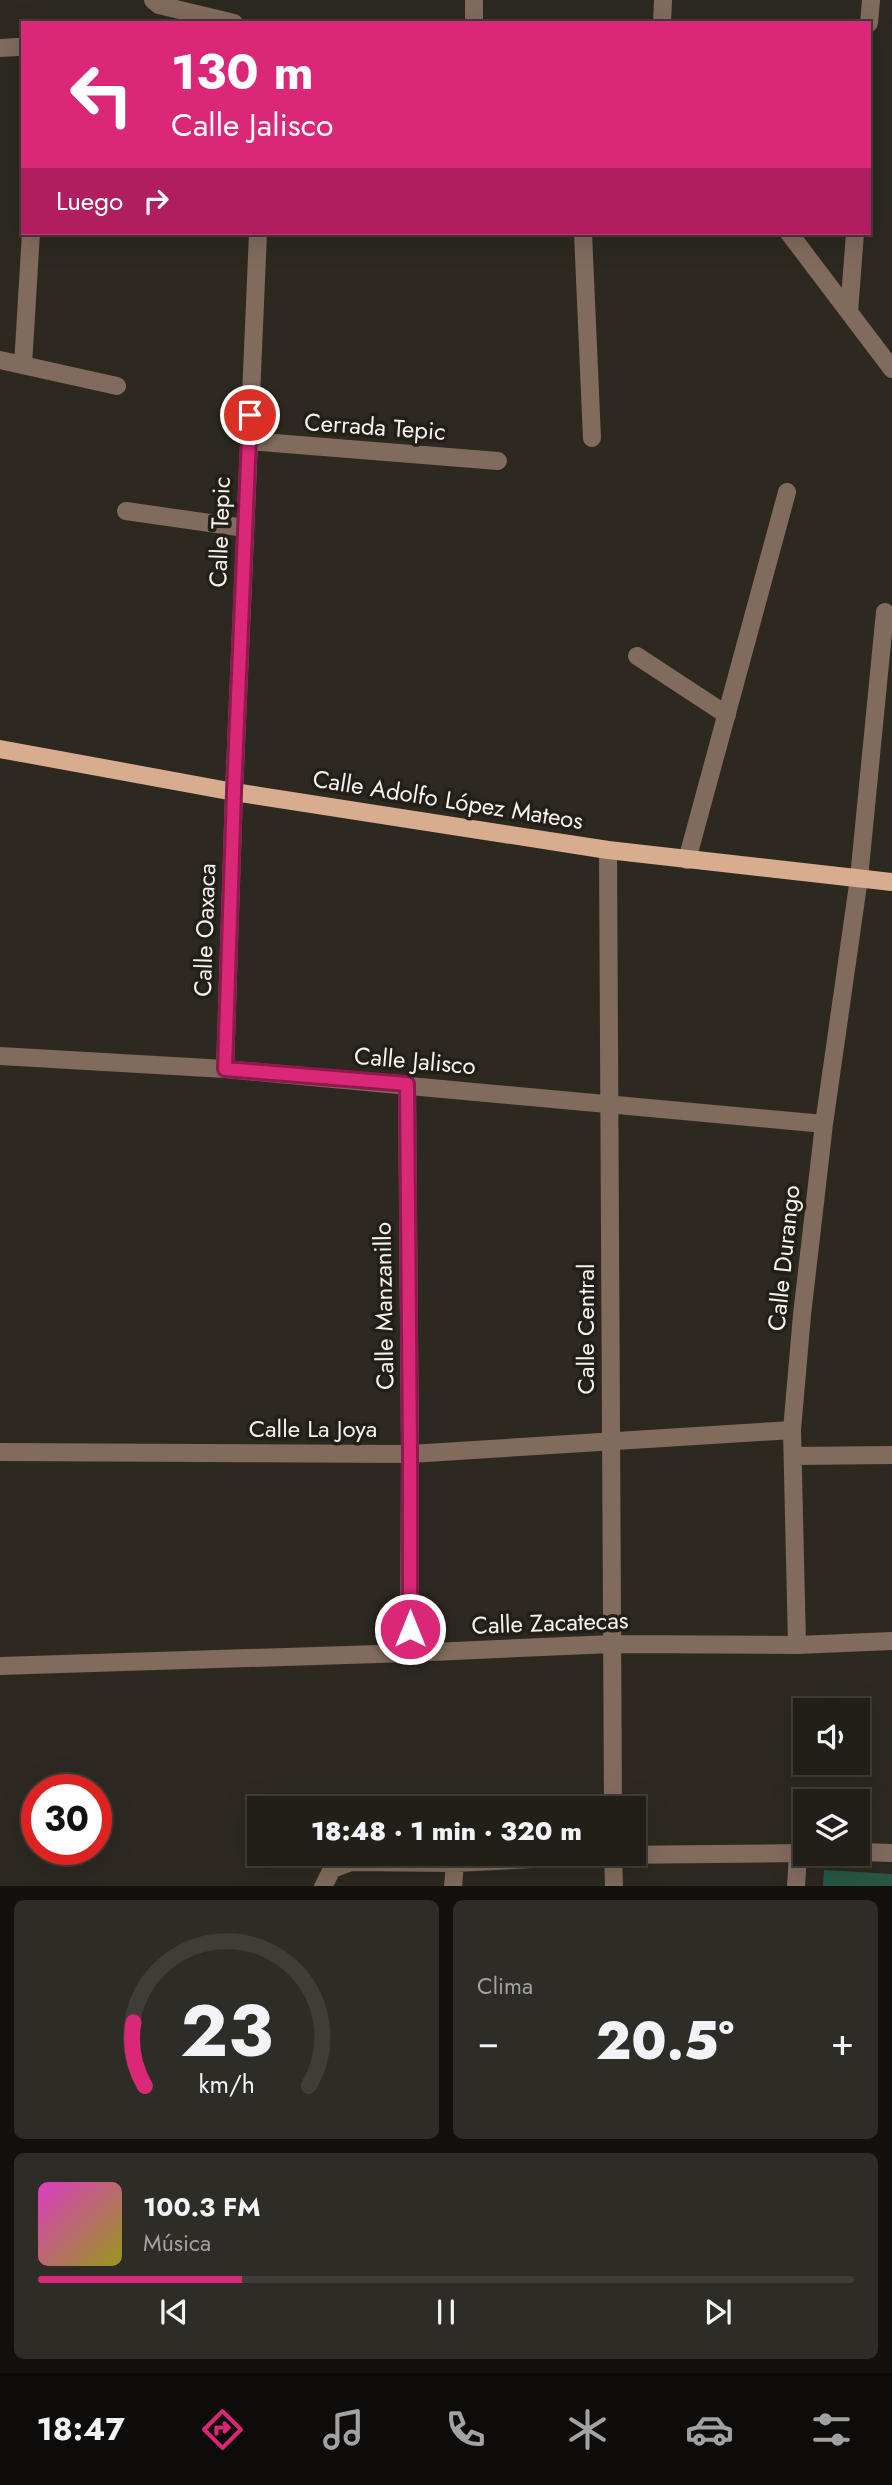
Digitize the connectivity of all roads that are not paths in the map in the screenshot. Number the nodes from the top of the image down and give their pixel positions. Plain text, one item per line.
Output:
1 (153, 0) edge
2 (474, 0) edge
3 (663, 0) edge
4 (871, 0) edge
5 (189, 6) edge
6 (229, 21) edge
7 (474, 21) edge
8 (662, 21) edge
9 (869, 21) edge
10 (31, 235) edge
11 (258, 235) edge
12 (583, 235) edge
13 (791, 235) edge
14 (855, 235) edge
15 (849, 312) junction
16 (0, 360) edge
17 (23, 365) junction
18 (892, 369) edge
19 (117, 386) dead end
20 (592, 438) dead end
21 (249, 442) junction
22 (498, 461) dead end
23 (787, 492) dead end
24 (126, 510) dead end
25 (245, 528) junction
26 (885, 612) dead end
27 (637, 656) dead end
28 (727, 715) junction
29 (0, 749) edge
30 (234, 792) junction
31 (608, 850) junction
32 (687, 860) junction
33 (859, 878) junction
34 (892, 882) edge
35 (0, 1056) edge
36 (225, 1069) junction
37 (407, 1084) junction
38 (609, 1103) junction
39 (824, 1124) junction
40 (792, 1430) junction
41 (611, 1440) junction
42 (0, 1452) edge
43 (410, 1454) junction
44 (892, 1455) edge
45 (793, 1456) junction
46 (892, 1641) edge
47 (612, 1644) junction
48 (797, 1645) junction
49 (410, 1653) junction
50 (0, 1666) edge
51 (613, 1796) edge
52 (870, 1852) edge
53 (793, 1853) edge
54 (892, 1853) edge
55 (646, 1854) edge
56 (340, 1866) edge
57 (455, 1866) edge
58 (613, 1866) edge
59 (800, 1866) edge
60 (323, 1886) edge
61 (453, 1886) edge
62 (614, 1886) edge
63 (796, 1886) edge

1 - 5 street
2 - 7 street
3 - 8 street
4 - 9 street
5 - 6 street
10 - 17 street
11 - 21 street, Calle Tepic
12 - 20 street
13 - 15 street
14 - 15 street
15 - 18 street
16 - 17 street
17 - 19 street
21 - 22 street, Cerrada Tepic
21 - 25 street, Calle Tepic
23 - 28 street
24 - 25 street
25 - 30 street, Calle Tepic
26 - 33 street, Calle Durango
27 - 28 street
28 - 32 street
29 - 30 main road, Calle Adolfo López Mateos
30 - 31 main road, Calle Adolfo López Mateos
30 - 36 street, Calle Oaxaca
31 - 32 main road, Calle Adolfo López Mateos
31 - 38 street, Calle Central
32 - 33 main road, Calle Adolfo López Mateos
33 - 34 main road, Calle Adolfo López Mateos
33 - 39 street, Calle Durango
35 - 36 street, Calle Jalisco
36 - 37 street, Calle Jalisco
37 - 38 street, Calle Jalisco
37 - 43 street, Calle Manzanillo
38 - 39 street, Calle Jalisco
38 - 41 street, Calle Central
39 - 40 street, Calle Durango
40 - 41 street, Calle La Joya
40 - 45 street, Calle Durango
41 - 43 street, Calle La Joya
41 - 47 street, Calle Central
42 - 43 street, Calle La Joya
43 - 49 street, Calle Manzanillo
44 - 45 street
45 - 48 street, Calle Durango
46 - 48 street, Calle Zacatecas
47 - 48 street, Calle Zacatecas
47 - 49 street, Calle Zacatecas
47 - 51 street, Calle Central
49 - 50 street, Calle Zacatecas
52 - 54 street
53 - 55 street
56 - 60 street
57 - 61 street
58 - 62 street
59 - 63 street

